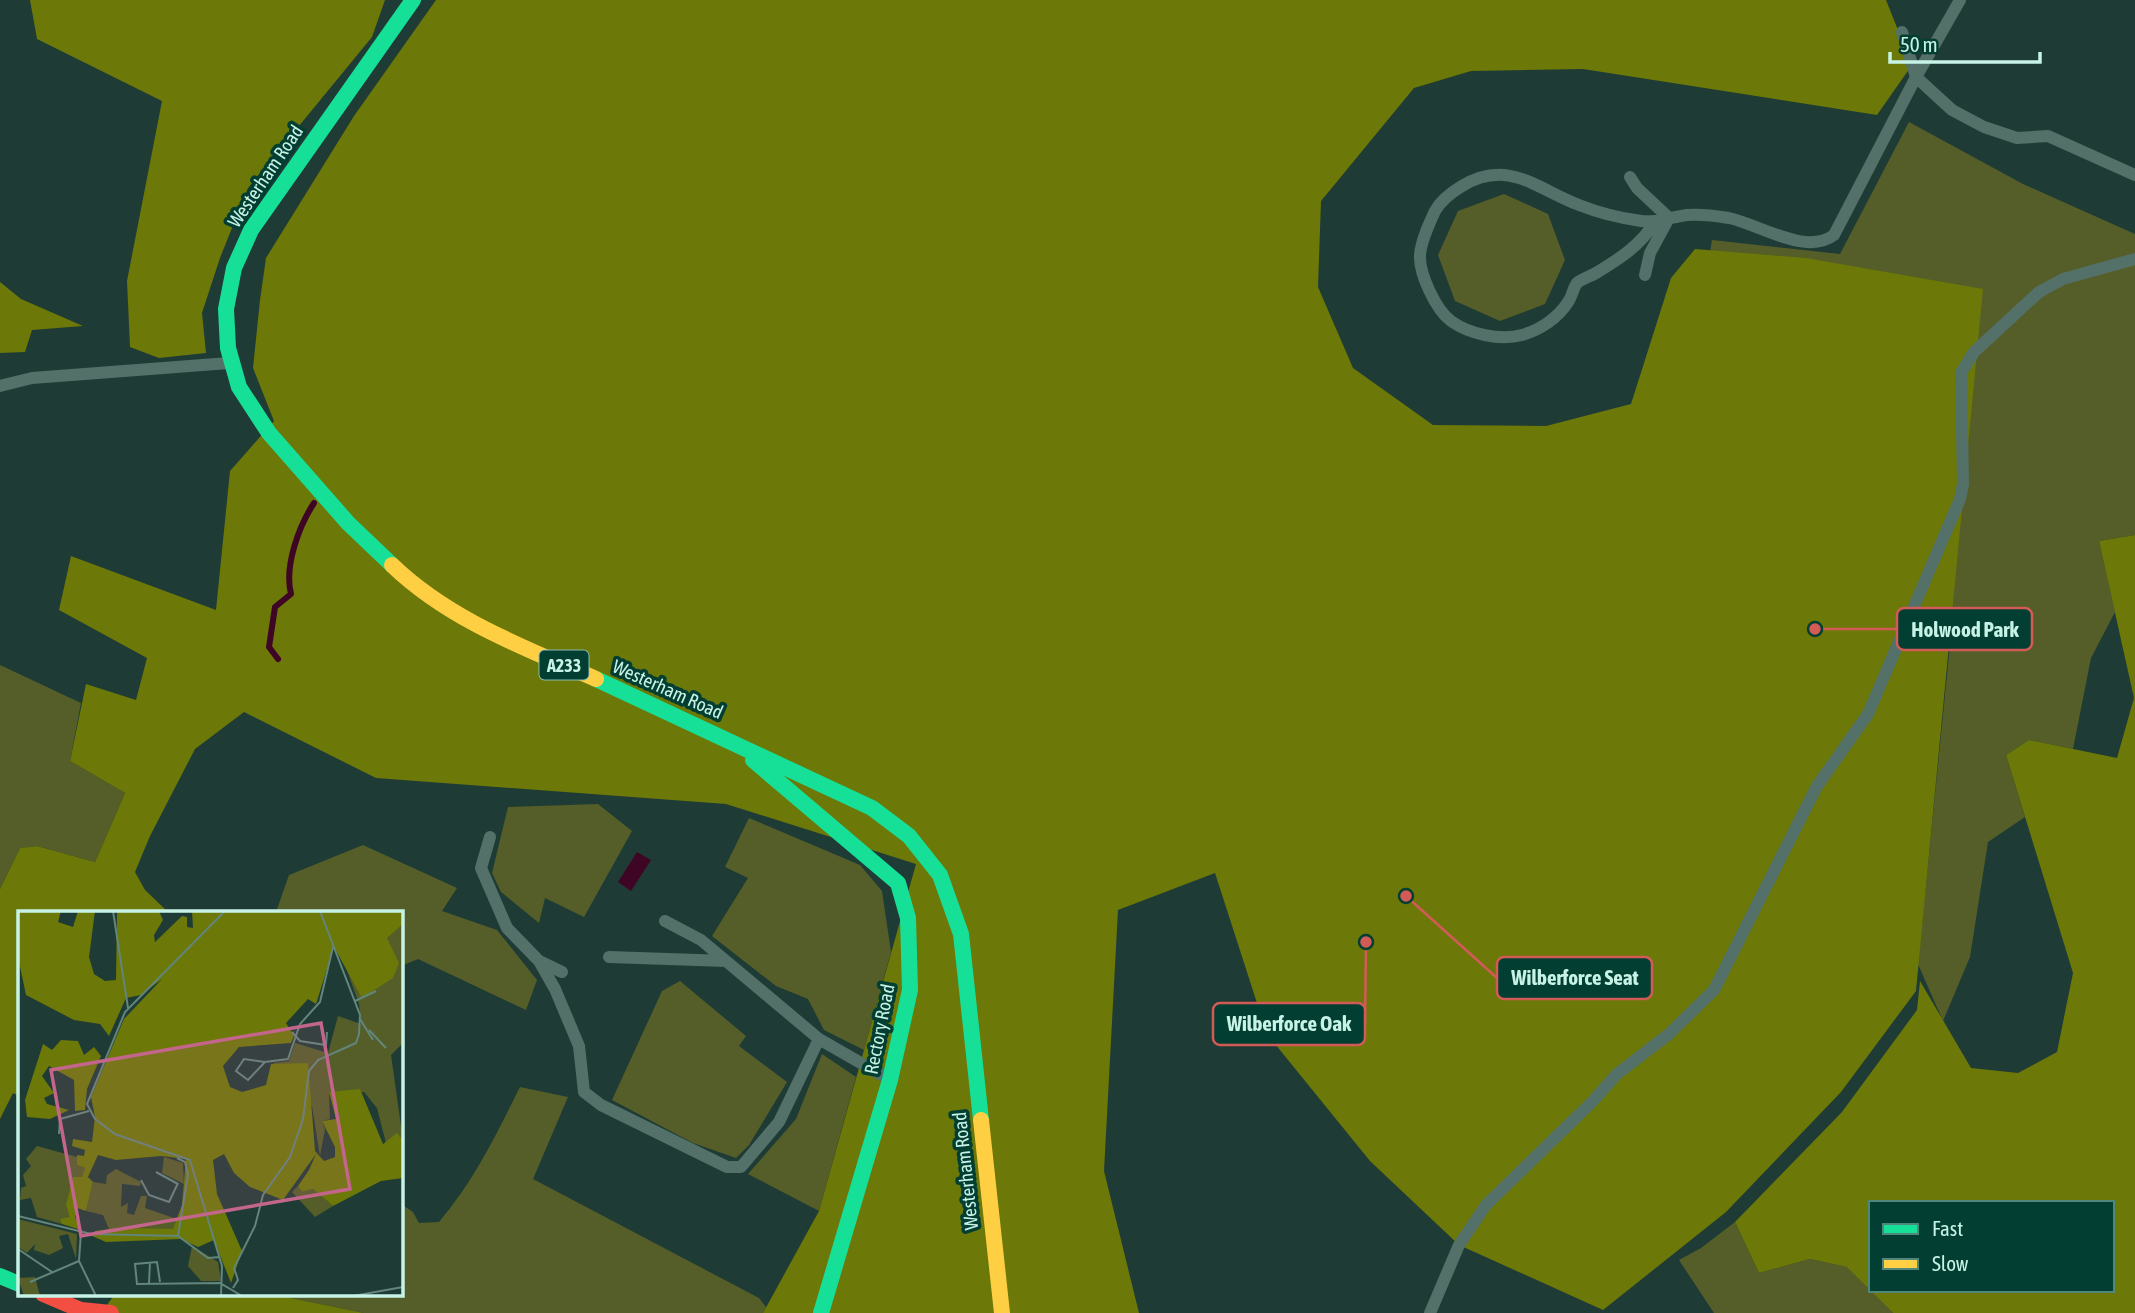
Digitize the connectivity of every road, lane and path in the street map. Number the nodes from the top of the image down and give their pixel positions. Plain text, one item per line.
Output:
1 (413, 0) edge
2 (1960, 0) edge
3 (1902, 32) dead end
4 (1916, 77) junction
5 (2135, 175) edge
6 (1630, 177) dead end
7 (1669, 218) junction
8 (1655, 222) junction
9 (2135, 259) edge
10 (1645, 275) dead end
11 (232, 363) junction
12 (0, 386) edge
13 (728, 739) junction
14 (490, 837) dead end
15 (665, 921) dead end
16 (609, 957) dead end
17 (539, 961) junction
18 (726, 961) junction
19 (562, 972) dead end
20 (819, 1039) junction
21 (890, 1080) junction
22 (53, 1296) edge
23 (111, 1313) edge
24 (821, 1313) edge
25 (1002, 1313) edge
26 (1430, 1313) edge

1 - 11 main road, Westerham Road / A233
2 - 4 lane
3 - 4 lane
4 - 5 lane
4 - 7 lane
6 - 7 lane
7 - 8 lane
7 - 10 lane
8 - 8 lane
9 - 26 lane
11 - 12 lane
11 - 13 main road, Westerham Road / A233
13 - 21 main road, Rectory Road
13 - 25 main road, Westerham Road / A233
14 - 17 lane
15 - 18 lane
16 - 18 lane
17 - 19 lane
17 - 20 lane
18 - 20 lane
20 - 21 lane
21 - 24 main road, Rectory Road
22 - 23 main road

